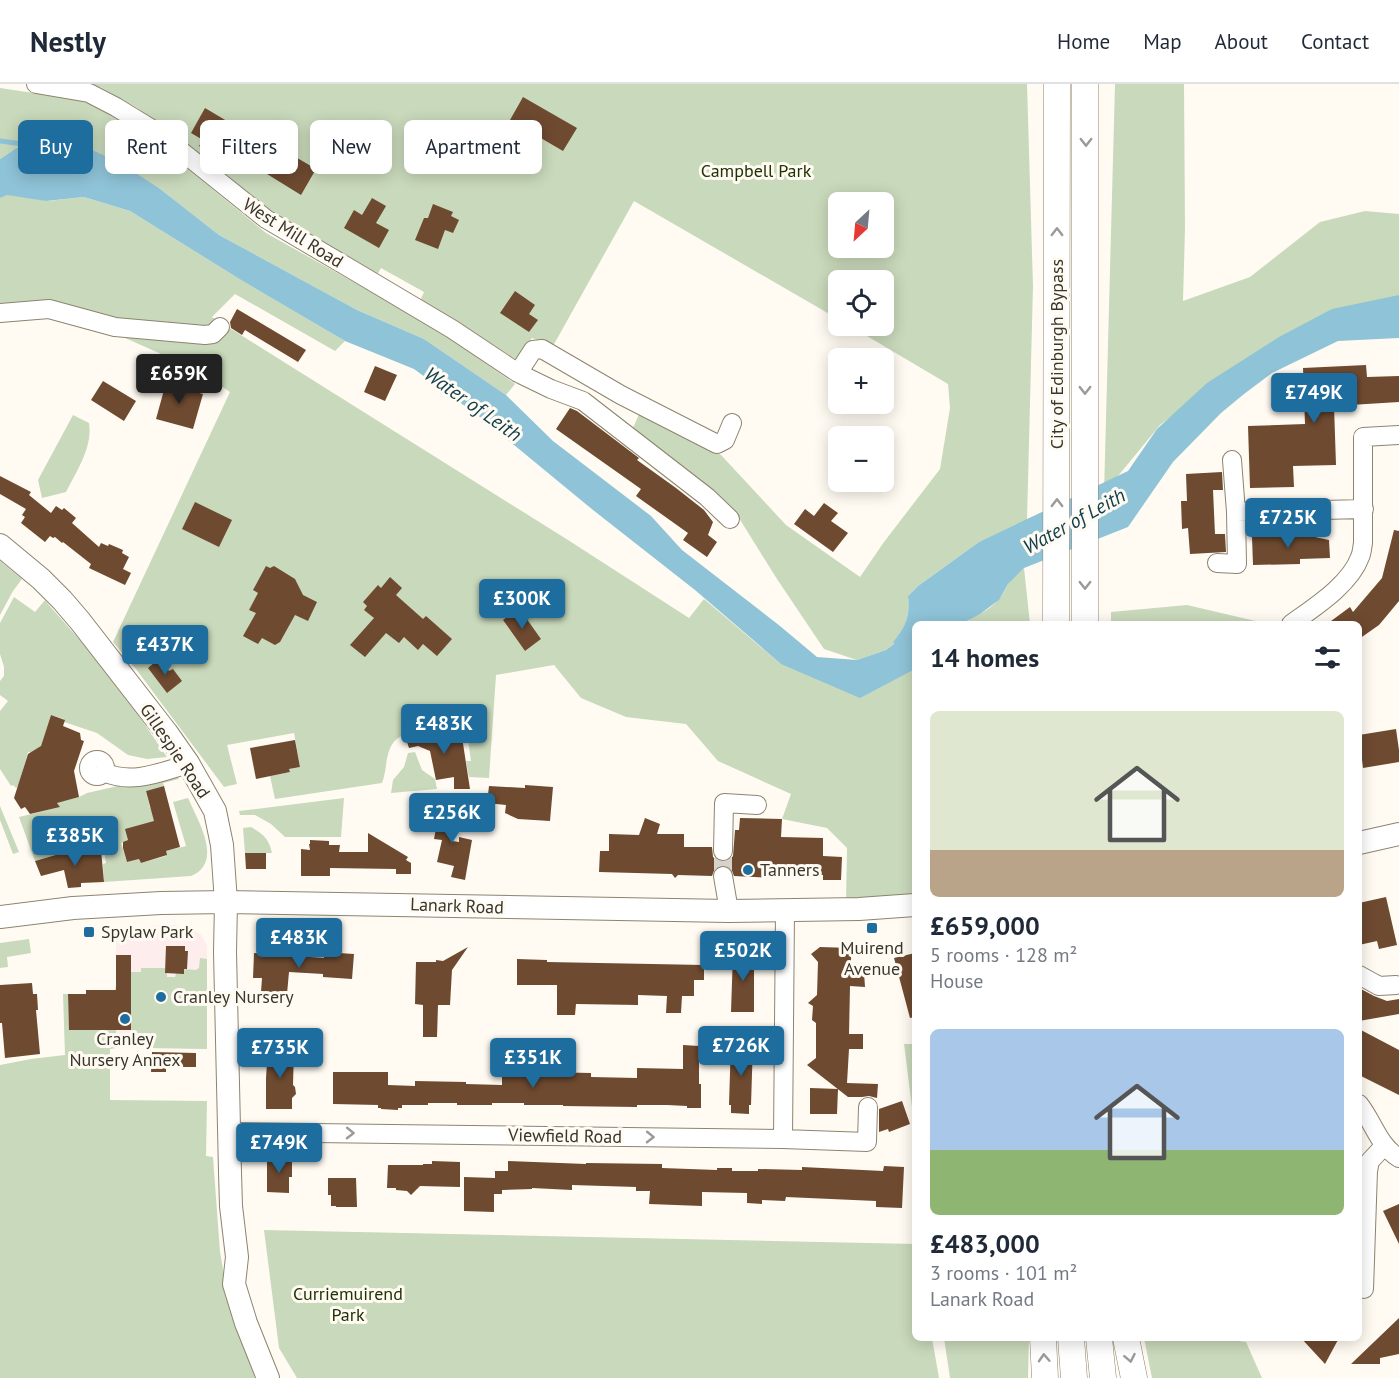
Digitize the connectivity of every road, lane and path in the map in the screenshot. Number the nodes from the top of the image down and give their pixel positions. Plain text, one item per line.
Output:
1 (36, 84) edge
2 (1057, 84) edge
3 (1085, 84) edge
4 (0, 313) edge
5 (220, 327) dead end
6 (518, 373) junction
7 (732, 423) dead end
8 (1399, 435) edge
9 (1232, 460) dead end
10 (1364, 509) junction
11 (1236, 513) junction
12 (730, 519) dead end
13 (0, 545) edge
14 (1217, 563) dead end
15 (1056, 621) edge
16 (1085, 621) edge
17 (1295, 621) edge
18 (188, 764) junction
19 (104, 772) dead end
20 (757, 805) dead end
21 (1399, 834) edge
22 (1362, 842) edge
23 (723, 851) tunnel mouth
24 (723, 876) tunnel mouth
25 (226, 902) junction
26 (912, 905) edge
27 (729, 911) junction
28 (785, 911) junction
29 (0, 917) edge
30 (1362, 977) edge
31 (1396, 985) dead end
32 (868, 1107) dead end
33 (1362, 1109) edge
34 (229, 1132) junction
35 (783, 1139) junction
36 (1384, 1146) junction
37 (1399, 1158) edge
38 (237, 1257) junction
39 (1364, 1289) dead end
40 (1043, 1341) edge
41 (1071, 1341) edge
42 (1099, 1341) edge
43 (1127, 1341) edge
44 (268, 1378) edge
45 (283, 1378) edge
46 (1046, 1378) edge
47 (1074, 1378) edge
48 (1103, 1378) edge
49 (1134, 1378) edge

1 - 6 street, West Mill Road
15 -> 2 highway, City of Edinburgh Bypass
3 -> 16 highway, City of Edinburgh Bypass
4 - 5 street
6 - 7 street
6 - 12 street, West Mill Road
8 - 10 street
9 - 11 street
10 - 11 street
10 - 17 street
11 - 14 street
13 - 18 main road, Gillespie Road
18 - 19 street
18 - 25 main road, Gillespie Road
20 - 23 street
21 - 22 main road
24 - 27 street
25 - 27 main road, Lanark Road
25 - 29 main road, Lanark Road
25 - 34 main road, Gillespie Road
26 - 28 main road, Lanark Road
27 - 28 main road, Lanark Road
28 - 35 street
30 - 31 street
32 - 35 street, Viewfield Road
33 - 36 street
34 -> 35 street, Viewfield Road
34 - 38 main road, Gillespie Road
36 - 37 street
36 - 39 street
38 - 44 main road
38 - 45 main road
46 -> 40 highway
41 - 47 highway
42 - 48 highway
43 -> 49 highway

